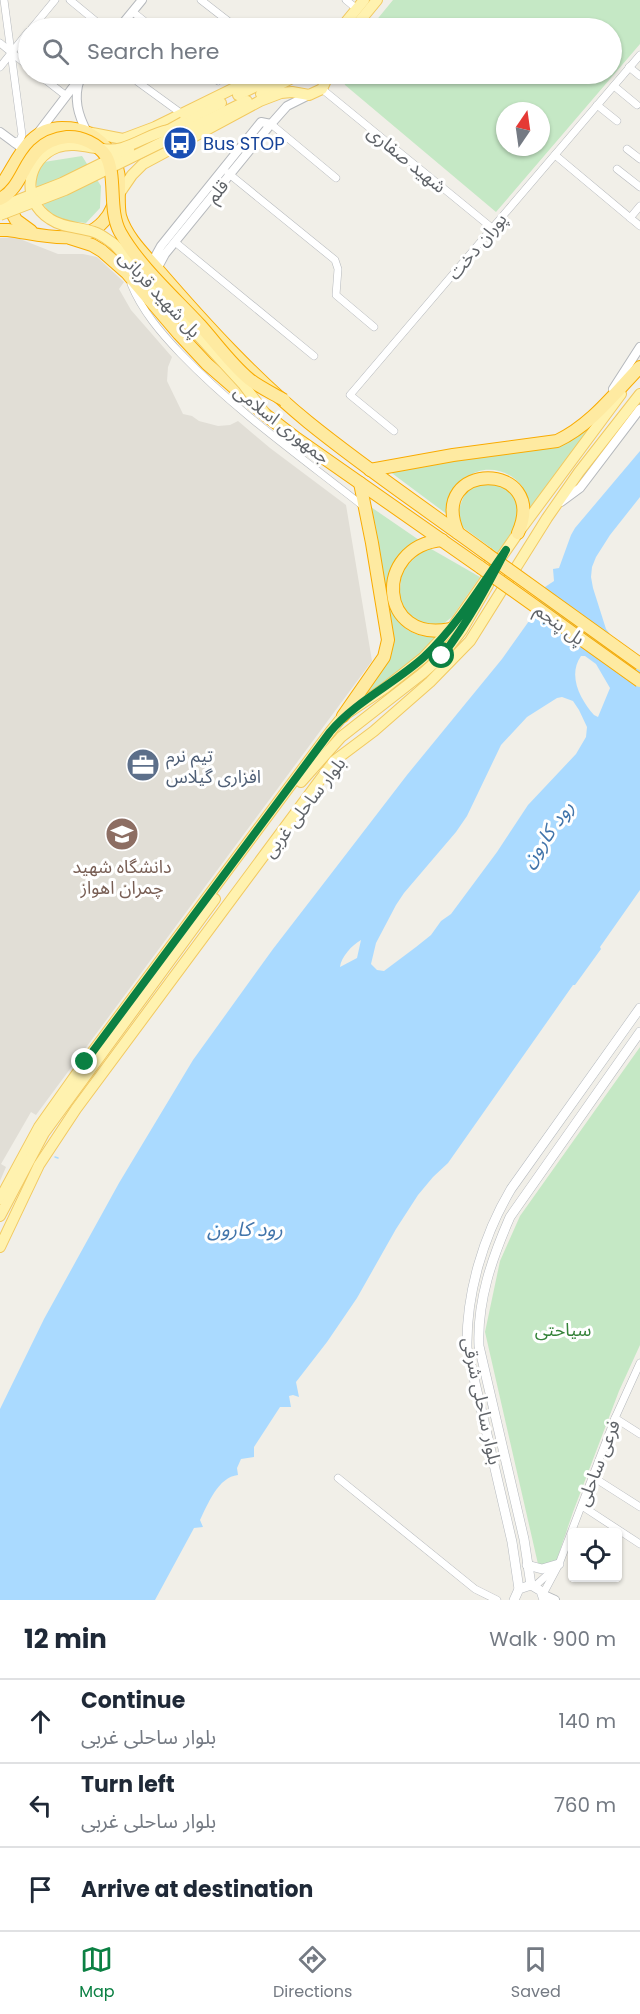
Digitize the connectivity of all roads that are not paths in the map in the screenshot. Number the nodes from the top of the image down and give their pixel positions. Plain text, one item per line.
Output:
1 (4, 0) edge
2 (55, 0) edge
3 (70, 0) edge
4 (201, 0) edge
5 (346, 0) edge
6 (364, 0) edge
7 (377, 0) edge
8 (137, 4) edge
9 (357, 9) junction
10 (42, 18) edge
11 (92, 18) edge
12 (126, 18) edge
13 (146, 18) edge
14 (224, 18) edge
15 (349, 18) edge
16 (362, 18) edge
17 (0, 43) edge
18 (18, 45) edge
19 (12, 53) junction
20 (640, 55) edge
21 (18, 58) edge
22 (0, 67) edge
23 (629, 67) junction
24 (622, 76) edge
25 (640, 76) edge
26 (51, 84) edge
27 (74, 84) edge
28 (79, 84) edge
29 (140, 84) edge
30 (247, 84) edge
31 (260, 84) edge
32 (276, 84) edge
33 (324, 84) edge
34 (614, 86) joint
35 (322, 89) junction
36 (65, 95) junction
37 (309, 95) junction
38 (597, 105) junction
39 (637, 105) dead end
40 (617, 121) dead end
41 (182, 123) junction
42 (271, 124) junction
43 (155, 127) junction
44 (169, 130) junction
45 (0, 132) edge
46 (87, 132) junction
47 (34, 138) junction
48 (18, 146) junction
49 (627, 148) dead end
50 (168, 151) junction
51 (555, 154) junction
52 (640, 159) edge
53 (617, 169) dead end
54 (227, 172) junction
55 (4, 175) edge
56 (336, 178) dead end
57 (640, 188) edge
58 (119, 194) junction
59 (0, 199) edge
60 (640, 206) edge
61 (0, 207) edge
62 (0, 214) edge
63 (630, 218) junction
64 (639, 225) edge
65 (492, 228) junction
66 (0, 230) edge
67 (34, 233) junction
68 (130, 236) junction
69 (70, 238) junction
70 (175, 242) junction
71 (108, 255) junction
72 (157, 269) junction
73 (127, 273) junction
74 (374, 327) dead end
75 (640, 347) edge
76 (314, 356) dead end
77 (640, 367) edge
78 (640, 394) edge
79 (284, 400) junction
80 (640, 409) edge
81 (596, 413) junction
82 (267, 416) junction
83 (394, 431) dead end
84 (370, 470) junction
85 (360, 483) junction
86 (556, 506) junction
87 (365, 507) junction
88 (458, 533) junction
89 (518, 533) junction
90 (442, 540) junction
91 (506, 550) junction
92 (487, 554) joint
93 (480, 567) joint
94 (450, 629) junction
95 (640, 664) edge
96 (640, 681) edge
97 (343, 717) junction
98 (640, 1008) edge
99 (640, 1032) edge
100 (0, 1199) edge
101 (0, 1216) edge
102 (0, 1247) edge
103 (639, 1367) edge
104 (615, 1418) junction
105 (640, 1434) edge
106 (592, 1477) junction
107 (338, 1478) dead end
108 (582, 1506) junction
109 (640, 1506) edge
110 (640, 1544) edge
111 (559, 1564) junction
112 (527, 1565) junction
113 (533, 1586) junction
114 (519, 1589) junction
115 (544, 1597) edge
116 (497, 1600) edge
117 (514, 1600) edge
118 (555, 1600) edge

1 - 19 street
2 - 10 street
3 - 11 street
4 - 14 street
5 - 9 street
6 - 9 main road
7 - 16 main road
8 - 12 street
8 - 13 street
9 - 15 main road
17 - 19 street
18 - 19 street
19 - 21 street
19 - 22 street
19 - 48 street
20 - 23 street, پوران دخت
23 - 24 street, پوران دخت
23 - 25 street
26 - 36 street
27 - 36 street
28 - 46 street
29 - 41 street
30 - 41 main road
31 - 41 main road
32 - 41 main road
33 - 35 main road
34 - 38 street, پوران دخت
34 - 39 street
35 - 37 main road
35 - 65 street, شهید صفاری
36 - 47 street
37 - 42 street, قلم
37 - 50 main road
38 - 40 street
38 - 51 street, پوران دخت
41 - 43 main road
41 - 44 main road, پل شهید قربانی, bridge
41 - 62 main road, bridge
42 - 54 street, قلم
42 - 56 street
43 - 46 main road
43 - 50 main road
44 - 61 main road, پل شهید قربانی, bridge
44 - 82 main road, پل شهید قربانی, bridge
45 - 48 street
46 - 47 highway
46 - 58 highway
47 - 48 highway
48 - 55 highway
49 - 52 street
50 - 58 main road
51 - 63 street
51 - 65 street, پوران دخت
53 - 57 street
54 - 70 street, قلم
54 - 72 street
54 - 74 street
55 - 67 highway
58 - 68 highway, جمهوری اسلامی
58 - 69 highway
59 - 79 highway, پل شهید قربانی, bridge
60 - 63 street
63 - 64 street
65 - 83 street, پوران دخت
66 - 67 highway
67 - 69 highway
68 - 71 highway
68 - 72 highway, جمهوری اسلامی
69 - 71 highway, جمهوری اسلامی
70 - 72 street, قلم
70 - 76 street
71 - 73 highway, جمهوری اسلامی
72 - 79 highway, جمهوری اسلامی
73 - 82 highway, جمهوری اسلامی
73 - 87 street
75 - 81 street
77 - 81 highway
77 - 89 main road, بلوار ساحلی غربی
78 - 86 main road, بلوار ساحلی غربی
79 - 84 highway, جمهوری اسلامی
80 - 86 street
81 - 84 highway
82 - 85 highway, جمهوری اسلامی
84 - 88 highway, جمهوری اسلامی
85 - 87 highway
85 - 90 highway, جمهوری اسلامی
86 - 102 main road, بلوار ساحلی غربی
87 - 97 highway
88 - 89 highway
88 - 92 highway, جمهوری اسلامی
89 - 91 main road, بلوار ساحلی غربی
90 - 93 highway, جمهوری اسلامی
90 - 94 highway
91 - 94 main road, بلوار ساحلی غربی
91 - 101 main road, بلوار ساحلی غربی
92 - 95 highway, پل پنجم, bridge
93 - 96 highway, پل پنجم, bridge
94 - 97 main road, بلوار ساحلی غربی
97 - 100 main road, بلوار ساحلی غربی
98 - 114 main road, بلوار ساحلی شرقی
99 - 112 main road, بلوار ساحلی شرقی
103 - 104 street, فرعی ساحلی
104 - 105 street
104 - 106 street, فرعی ساحلی
106 - 108 street, فرعی ساحلی
106 - 109 street
107 - 116 street
108 - 110 street
108 - 111 street, فرعی ساحلی
111 - 112 main road
111 - 113 street, فرعی ساحلی
111 - 115 street, فرعی ساحلی
112 - 113 main road, بلوار ساحلی شرقی
113 - 114 main road
113 - 115 main road
114 - 117 main road
115 - 118 street

